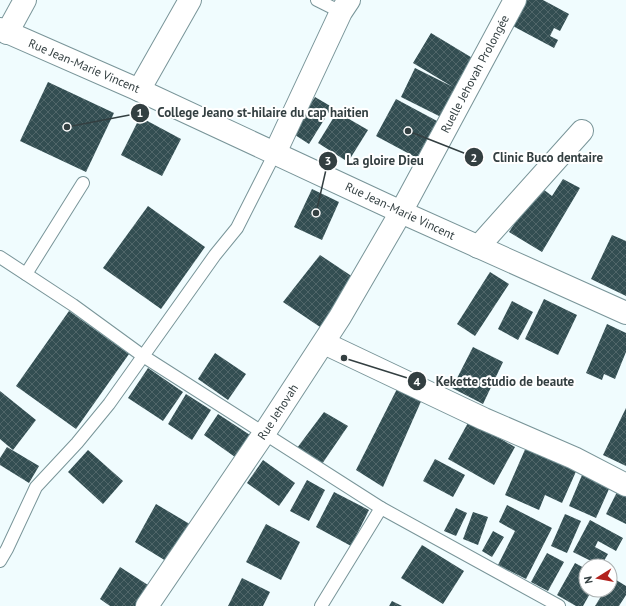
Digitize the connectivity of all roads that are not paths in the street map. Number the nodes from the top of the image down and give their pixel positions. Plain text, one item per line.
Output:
1 (25, 0) edge
2 (190, 0) edge
3 (317, 0) edge
4 (515, 0) edge
5 (345, 6) edge
6 (4, 31) edge
7 (139, 90) junction
8 (582, 131) dead end
9 (275, 153) junction
10 (83, 183) dead end
11 (401, 212) junction
12 (478, 247) junction
13 (0, 257) edge
14 (26, 274) junction
15 (626, 313) edge
16 (324, 342) junction
17 (143, 356) junction
18 (265, 432) junction
19 (626, 485) edge
20 (381, 508) junction
21 (0, 561) edge
22 (147, 606) edge
23 (321, 606) edge
24 (559, 606) edge

1 - 6 street
2 - 7 street
3 - 5 lane
4 - 11 street, Ruelle Jehovah Prolongée
5 - 9 street
6 - 7 street, Rue Jean-Marie Vincent
7 - 9 street, Rue Jean-Marie Vincent
8 - 12 street
9 - 11 street, Rue Jean-Marie Vincent
9 - 17 lane
10 - 14 lane
11 - 12 street, Rue Jean-Marie Vincent
11 - 16 street, Rue Jehovah
12 - 15 street, Rue Jean-Marie Vincent
13 - 14 lane
14 - 17 lane
16 - 18 street, Rue Jehovah
16 - 19 street
17 - 18 lane
17 - 21 lane
18 - 20 lane
18 - 22 street, Rue Jehovah
20 - 23 lane
20 - 24 lane

